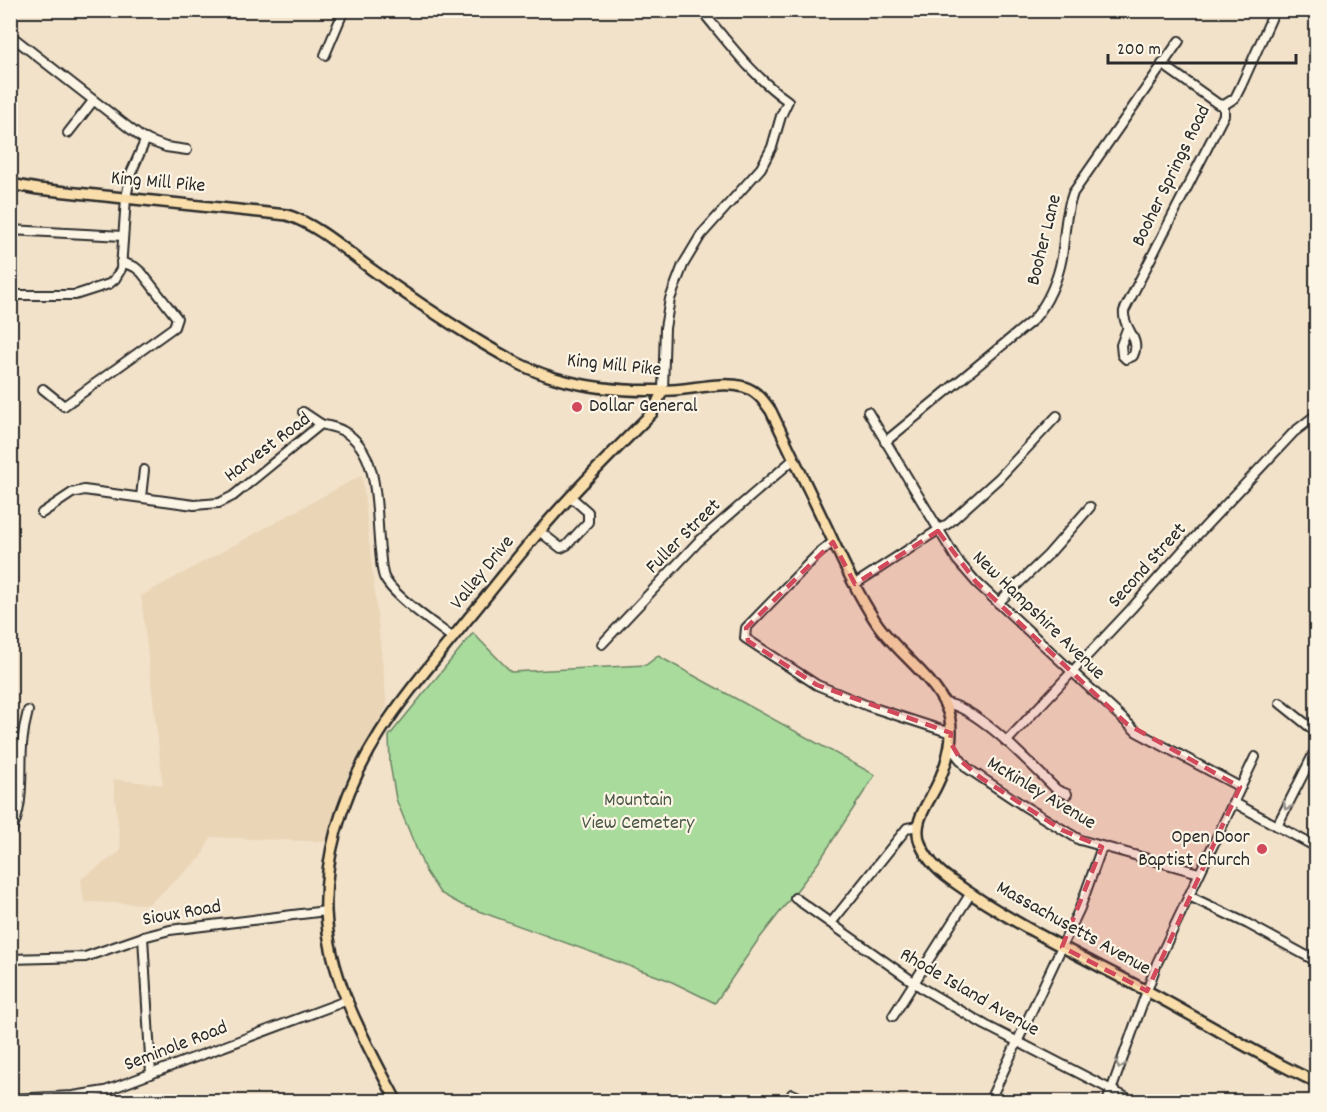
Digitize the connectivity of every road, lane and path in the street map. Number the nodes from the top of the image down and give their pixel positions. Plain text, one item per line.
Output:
1 (344, 10) edge
2 (701, 10) edge
3 (1275, 10) edge
4 (10, 36) edge
5 (1179, 41) dead end
6 (325, 55) dead end
7 (1162, 64) junction
8 (93, 101) junction
9 (1224, 105) junction
10 (68, 133) dead end
11 (146, 139) junction
12 (187, 150) dead end
13 (10, 184) edge
14 (126, 198) junction
15 (10, 230) edge
16 (123, 236) junction
17 (122, 262) junction
18 (10, 296) edge
19 (1127, 329) dead end
20 (44, 389) dead end
21 (663, 390) junction
22 (303, 412) dead end
23 (868, 412) dead end
24 (1317, 415) edge
25 (1057, 416) dead end
26 (321, 424) junction
27 (885, 442) junction
28 (794, 459) junction
29 (144, 470) dead end
30 (571, 496) junction
31 (141, 497) junction
32 (1090, 507) dead end
33 (42, 513) dead end
34 (539, 531) junction
35 (938, 531) junction
36 (834, 542) junction
37 (855, 584) junction
38 (998, 603) junction
39 (453, 638) junction
40 (602, 644) dead end
41 (1072, 672) junction
42 (945, 703) junction
43 (1280, 703) dead end
44 (28, 711) dead end
45 (1317, 732) edge
46 (951, 738) junction
47 (1006, 742) junction
48 (10, 747) edge
49 (22, 747) junction
50 (1317, 749) edge
51 (1255, 757) dead end
52 (1240, 787) junction
53 (1066, 794) dead end
54 (1233, 802) junction
55 (918, 826) junction
56 (1277, 826) junction
57 (10, 834) edge
58 (1102, 847) junction
59 (1317, 847) edge
60 (1198, 873) junction
61 (971, 893) junction
62 (1189, 896) junction
63 (795, 898) dead end
64 (326, 911) junction
65 (831, 923) junction
66 (143, 937) junction
67 (1062, 947) junction
68 (10, 959) edge
69 (1317, 961) edge
70 (914, 983) junction
71 (1147, 991) junction
72 (348, 1000) junction
73 (893, 1016) dead end
74 (1017, 1041) junction
75 (151, 1074) junction
76 (1317, 1082) edge
77 (1111, 1090) junction
78 (792, 1094) dead end
79 (10, 1099) edge
80 (396, 1101) edge
81 (809, 1101) edge
82 (989, 1101) edge
83 (1107, 1101) edge
84 (1135, 1101) edge

1 - 6 street
2 - 21 street, Valley Drive
3 - 9 street, Booher Springs Road
4 - 8 street
5 - 7 street, Booher Lane
7 - 9 street
7 - 27 street, Booher Lane
8 - 10 street
8 - 11 street
9 - 19 street, Booher Springs Road
11 - 12 street
11 - 14 street
13 - 14 main road, King Mill Pike
14 - 16 street
14 - 21 main road, King Mill Pike
15 - 16 street
16 - 17 street
17 - 18 street
17 - 20 street
21 - 28 main road, King Mill Pike
21 - 30 main road, Valley Drive
22 - 26 street
23 - 27 street, New Hampshire Avenue
24 - 41 street, Second Street
25 - 35 street
26 - 31 street, Harvest Road
26 - 39 street, Harvest Road
27 - 35 street, New Hampshire Avenue
28 - 36 main road, King Mill Pike
28 - 40 street, Fuller Street
29 - 31 street
30 - 34 main road, Valley Drive
30 - 34 street
31 - 33 street, Harvest Road
32 - 38 street
34 - 39 main road, Valley Drive
35 - 37 street
35 - 38 street, New Hampshire Avenue
36 - 37 main road, King Mill Pike
36 - 46 street
37 - 42 main road, King Mill Pike
38 - 41 street, New Hampshire Avenue
39 - 64 main road, Valley Drive
41 - 47 street, Second Street
41 - 52 street, New Hampshire Avenue
42 - 46 main road, King Mill Pike
42 - 47 street
43 - 45 street
44 - 49 street
46 - 55 main road
46 - 58 street, McKinley Avenue
47 - 53 street
48 - 49 street
49 - 57 street
50 -> 56 street
51 - 52 street
52 - 54 street
54 - 56 street
54 - 60 street
55 - 61 main road, Massachusetts Avenue
55 - 65 street
56 - 59 street
58 - 60 street, McKinley Avenue
58 - 67 street
60 - 62 street
61 - 67 main road, Massachusetts Avenue
61 - 70 street
62 - 69 street
62 - 71 street
63 - 65 street, Rhode Island Avenue
64 - 66 street, Sioux Road
64 - 72 main road, Valley Drive
65 - 70 street, Rhode Island Avenue
66 - 68 street, Sioux Road
66 - 75 street
67 - 71 main road, Massachusetts Avenue
67 - 74 street
70 - 73 street
70 - 74 street, Rhode Island Avenue
71 - 76 main road, Massachusetts Avenue
71 -> 77 street
72 - 75 street, Seminole Road
72 - 80 main road, Valley Drive
74 - 77 street, Rhode Island Avenue
74 - 82 street
75 - 79 street, Seminole Road
77 - 83 street
77 - 84 street, Rhode Island Avenue
78 - 81 street

